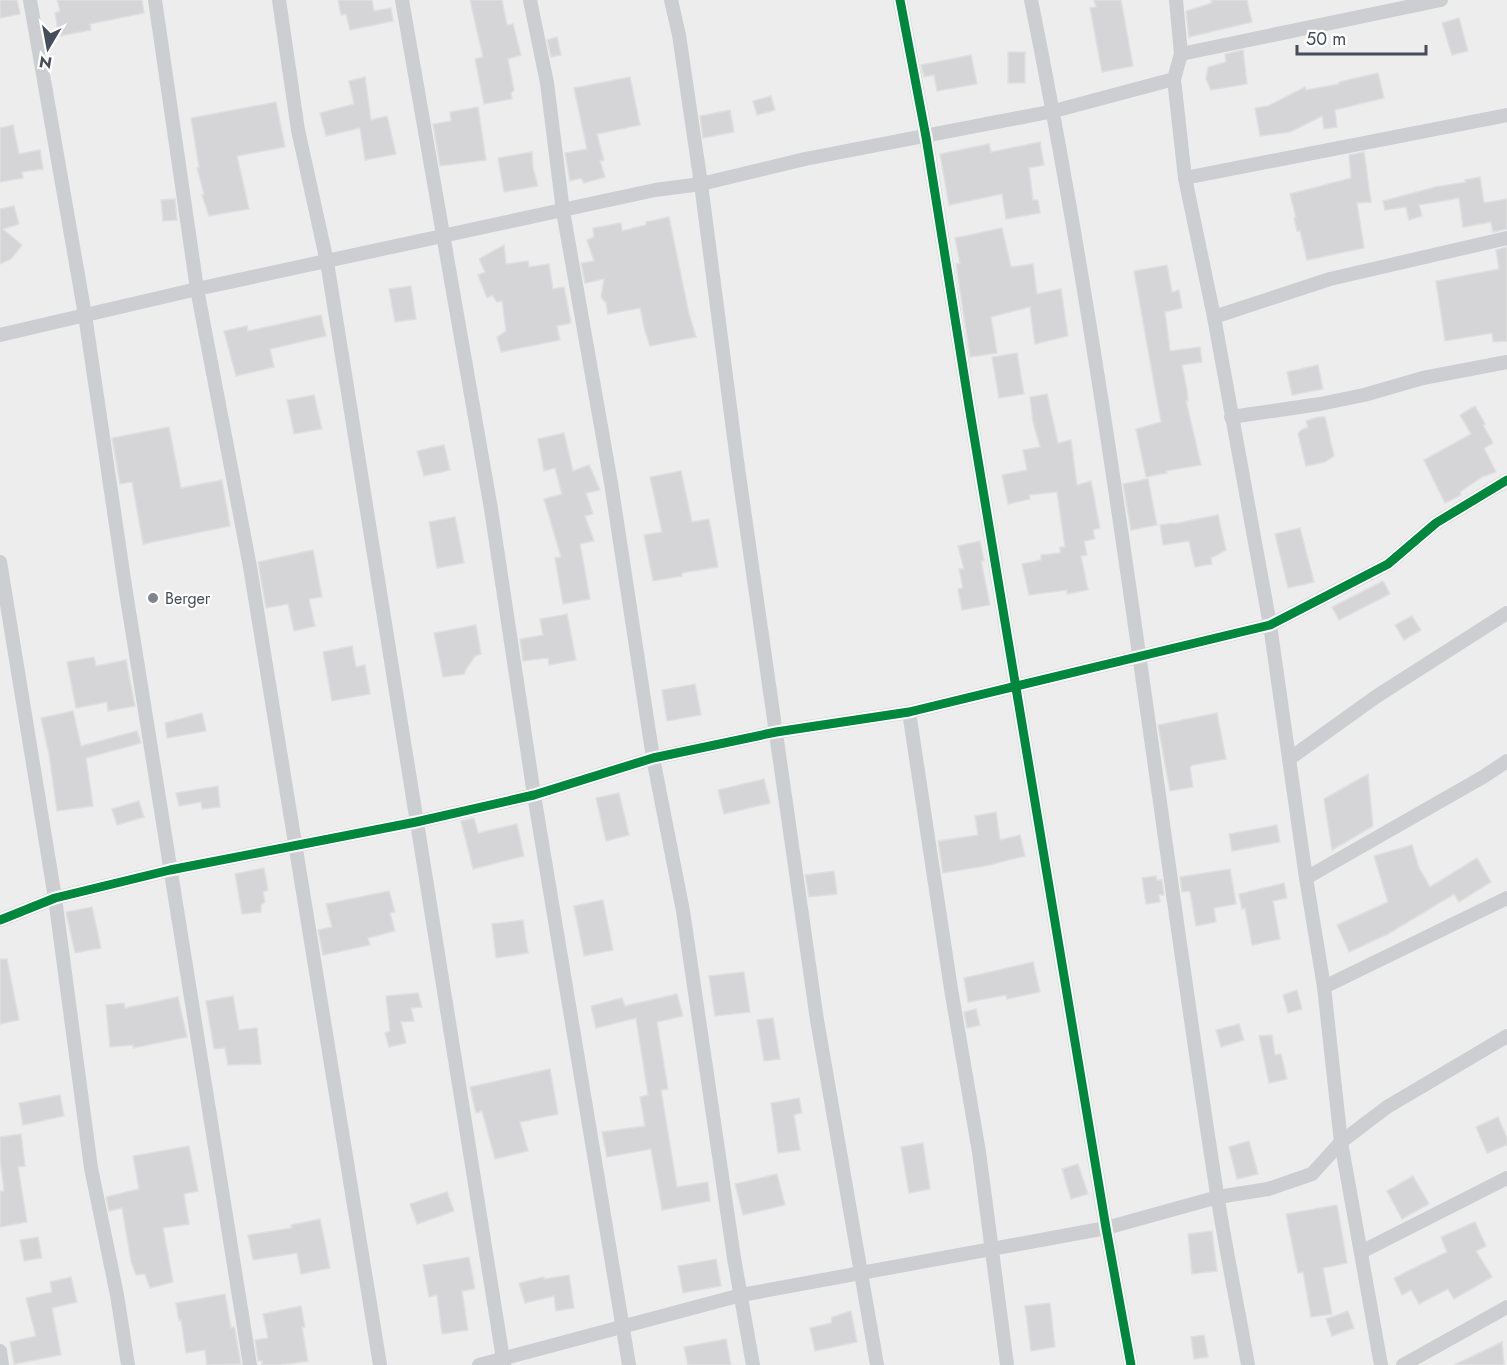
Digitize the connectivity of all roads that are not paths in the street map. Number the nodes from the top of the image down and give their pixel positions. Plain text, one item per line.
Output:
1 (30, 0) edge
2 (155, 0) edge
3 (279, 0) edge
4 (402, 0) edge
5 (530, 0) edge
6 (671, 0) edge
7 (900, 0) edge
8 (1031, 0) edge
9 (1176, 0) edge
10 (1441, 0) edge
11 (1181, 54) junction
12 (1174, 79) junction
13 (1054, 111) junction
14 (1507, 116) edge
15 (926, 137) junction
16 (1185, 178) junction
17 (701, 184) junction
18 (563, 211) junction
19 (444, 237) junction
20 (1507, 238) edge
21 (327, 262) junction
22 (197, 289) junction
23 (85, 315) junction
24 (1214, 317) junction
25 (0, 335) edge
26 (1507, 362) edge
27 (1231, 417) junction
28 (1507, 480) edge
29 (0, 562) edge
30 (1507, 613) edge
31 (1270, 625) junction
32 (1139, 658) junction
33 (1016, 688) junction
34 (909, 712) junction
35 (776, 732) junction
36 (652, 758) junction
37 (1289, 759) junction
38 (1507, 761) edge
39 (534, 795) junction
40 (416, 822) junction
41 (296, 846) junction
42 (170, 870) junction
43 (1306, 878) junction
44 (55, 898) junction
45 (1507, 898) edge
46 (0, 920) edge
47 (1324, 987) junction
48 (1507, 1036) edge
49 (1341, 1142) junction
50 (1507, 1178) edge
51 (1218, 1197) junction
52 (1106, 1228) junction
53 (993, 1248) junction
54 (1361, 1252) junction
55 (862, 1273) junction
56 (741, 1295) junction
57 (1507, 1307) edge
58 (622, 1326) junction
59 (0, 1351) edge
60 (503, 1361) edge
61 (2, 1365) edge
62 (128, 1365) edge
63 (250, 1365) edge
64 (380, 1365) edge
65 (479, 1365) edge
66 (628, 1365) edge
67 (753, 1365) edge
68 (878, 1365) edge
69 (1007, 1365) edge
70 (1131, 1365) edge
71 (1248, 1365) edge
72 (1381, 1365) edge
73 (1403, 1365) edge

1 - 23 street
2 - 22 street
3 - 21 street
4 - 19 street
5 - 18 street
6 - 17 street
7 - 15 street
8 - 13 street
9 - 11 street
10 - 11 street
11 - 12 street
12 - 13 street
12 - 16 street
13 - 15 street
13 - 32 street
14 - 16 street
15 - 17 street
15 - 33 street
16 - 24 street
17 - 18 street
17 - 35 street
18 - 19 street
18 - 36 street
19 - 21 street
19 - 39 street
20 - 24 street
21 - 22 street
21 - 40 street
22 - 23 street
22 - 41 street
23 - 25 street
23 - 42 street
24 - 27 street
26 - 27 street
27 - 31 street
28 - 31 street
29 - 44 street
30 - 37 street
31 - 32 street
31 - 37 street
32 - 33 street
32 - 51 street
33 - 34 street
33 - 52 street
34 - 35 street
34 - 53 street
35 - 36 street
35 - 55 street
36 - 39 street
36 - 56 street
37 - 43 street
38 - 43 street
39 - 40 street
39 - 58 street
40 - 41 street
40 - 60 street
41 - 42 street
41 - 64 street
42 - 44 street
42 - 63 street
43 - 47 street
44 - 46 street
44 - 62 street
45 - 47 street
47 - 49 street
48 - 49 street
49 - 51 street
49 - 54 street
50 - 54 street
51 - 52 street
51 - 71 street
52 - 53 street
52 - 70 street
53 - 55 street
53 - 69 street
54 - 72 street
55 - 56 street
55 - 68 street
56 - 58 street
56 - 67 street
57 - 73 street
58 - 60 street
58 - 66 street
59 - 61 street
60 - 65 street

